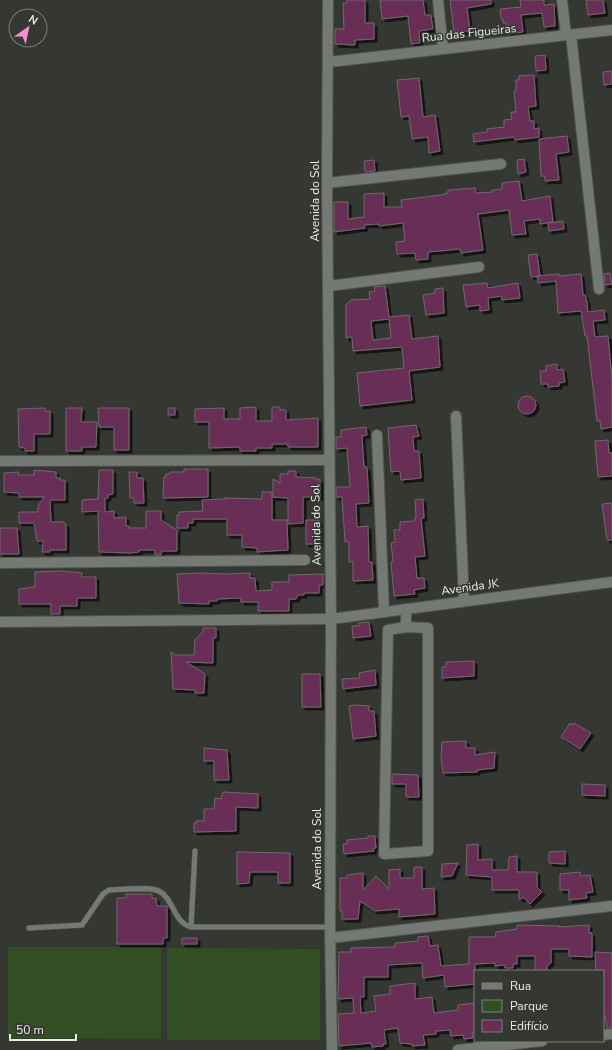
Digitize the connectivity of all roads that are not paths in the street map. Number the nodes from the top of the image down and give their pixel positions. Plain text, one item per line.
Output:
1 (328, 0) edge
2 (438, 0) edge
3 (562, 0) edge
4 (612, 30) edge
5 (568, 35) junction
6 (443, 49) junction
7 (329, 62) junction
8 (501, 164) dead end
9 (327, 183) junction
10 (479, 267) dead end
11 (328, 286) junction
12 (599, 289) dead end
13 (456, 416) dead end
14 (377, 435) dead end
15 (329, 460) junction
16 (0, 461) edge
17 (305, 560) dead end
18 (0, 563) edge
19 (612, 582) edge
20 (464, 601) junction
21 (406, 609) junction
22 (384, 612) junction
23 (331, 619) junction
24 (0, 622) edge
25 (406, 627) junction
26 (195, 851) dead end
27 (612, 906) edge
28 (191, 927) junction
29 (330, 927) junction
30 (29, 928) dead end
31 (330, 938) junction
32 (533, 1042) edge
33 (332, 1050) edge
34 (458, 1050) edge

1 - 7 street, Avenida do Sol
2 - 6 street
3 - 5 street
4 - 5 street, Rua das Figueiras
5 - 6 street, Rua das Figueiras
5 - 12 street
6 - 7 street, Rua das Figueiras
7 - 9 street, Avenida do Sol
8 - 9 street
9 - 11 street, Avenida do Sol
10 - 11 street
11 - 15 street, Avenida do Sol
13 - 20 street
14 - 22 street
15 - 16 street
15 - 23 street, Avenida do Sol
17 - 18 street
19 - 20 street, Avenida JK
20 - 21 street, Avenida JK
21 - 22 street, Avenida JK
21 - 25 street
22 - 23 street, Avenida JK
23 - 24 street, Avenida JK
23 - 29 street, Avenida do Sol
25 - 25 street
26 - 28 lane
27 - 31 street
28 - 29 lane
28 - 30 lane
29 - 31 street, Avenida do Sol
31 - 33 street, Avenida do Sol
32 - 34 street

